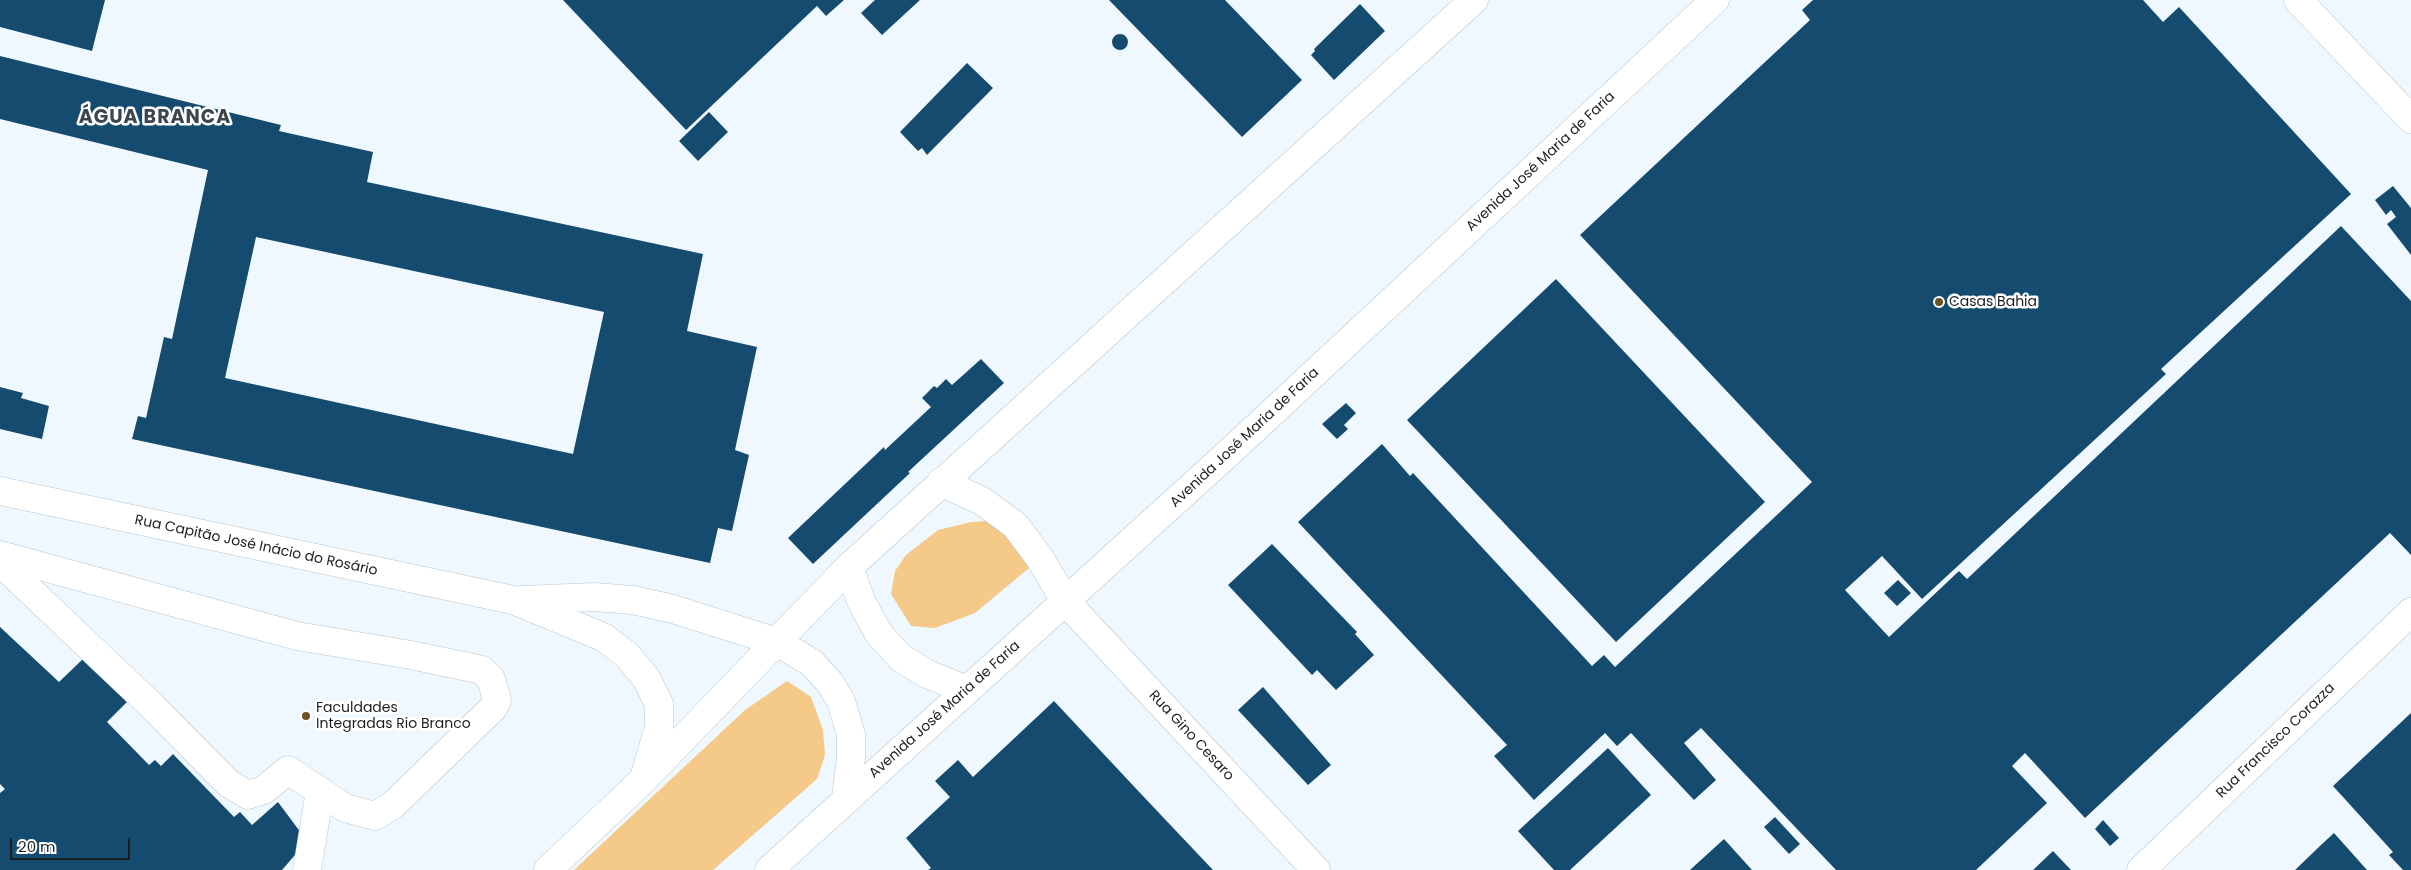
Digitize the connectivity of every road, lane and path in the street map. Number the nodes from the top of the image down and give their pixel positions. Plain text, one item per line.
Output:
1 (1474, 0) edge
2 (1715, 0) edge
3 (2298, 0) edge
4 (2411, 119) edge
5 (942, 482) junction
6 (0, 491) edge
7 (0, 555) edge
8 (0, 562) edge
9 (849, 567) junction
10 (513, 600) junction
11 (1066, 602) junction
12 (2411, 612) edge
13 (777, 642) junction
14 (967, 690) junction
15 (643, 780) junction
16 (320, 791) junction
17 (846, 798) junction
18 (307, 870) edge
19 (548, 870) edge
20 (769, 870) edge
21 (1316, 870) edge
22 (2141, 870) edge

1 - 5 main road
2 - 11 main road, Avenida José Maria de Faria
3 - 4 main road
5 - 9 main road
5 - 11 main road, Rua Gino Cesaro
6 - 10 main road, Rua Capitão José Inácio do Rosário
7 - 16 main road
8 - 16 main road
9 - 13 main road
9 - 14 main road
10 - 13 main road, Rua Capitão José Inácio do Rosário
10 - 15 main road, Rua Capitão José Inácio do Rosário
11 - 14 main road, Avenida José Maria de Faria
11 - 21 main road, Rua Gino Cesaro
12 - 22 main road, Rua Francisco Corazza
13 - 15 main road
13 - 17 main road, Rua Capitão José Inácio do Rosário
14 - 17 main road, Avenida José Maria de Faria
15 - 19 main road
16 - 18 main road
17 - 20 main road, Avenida José Maria de Faria

